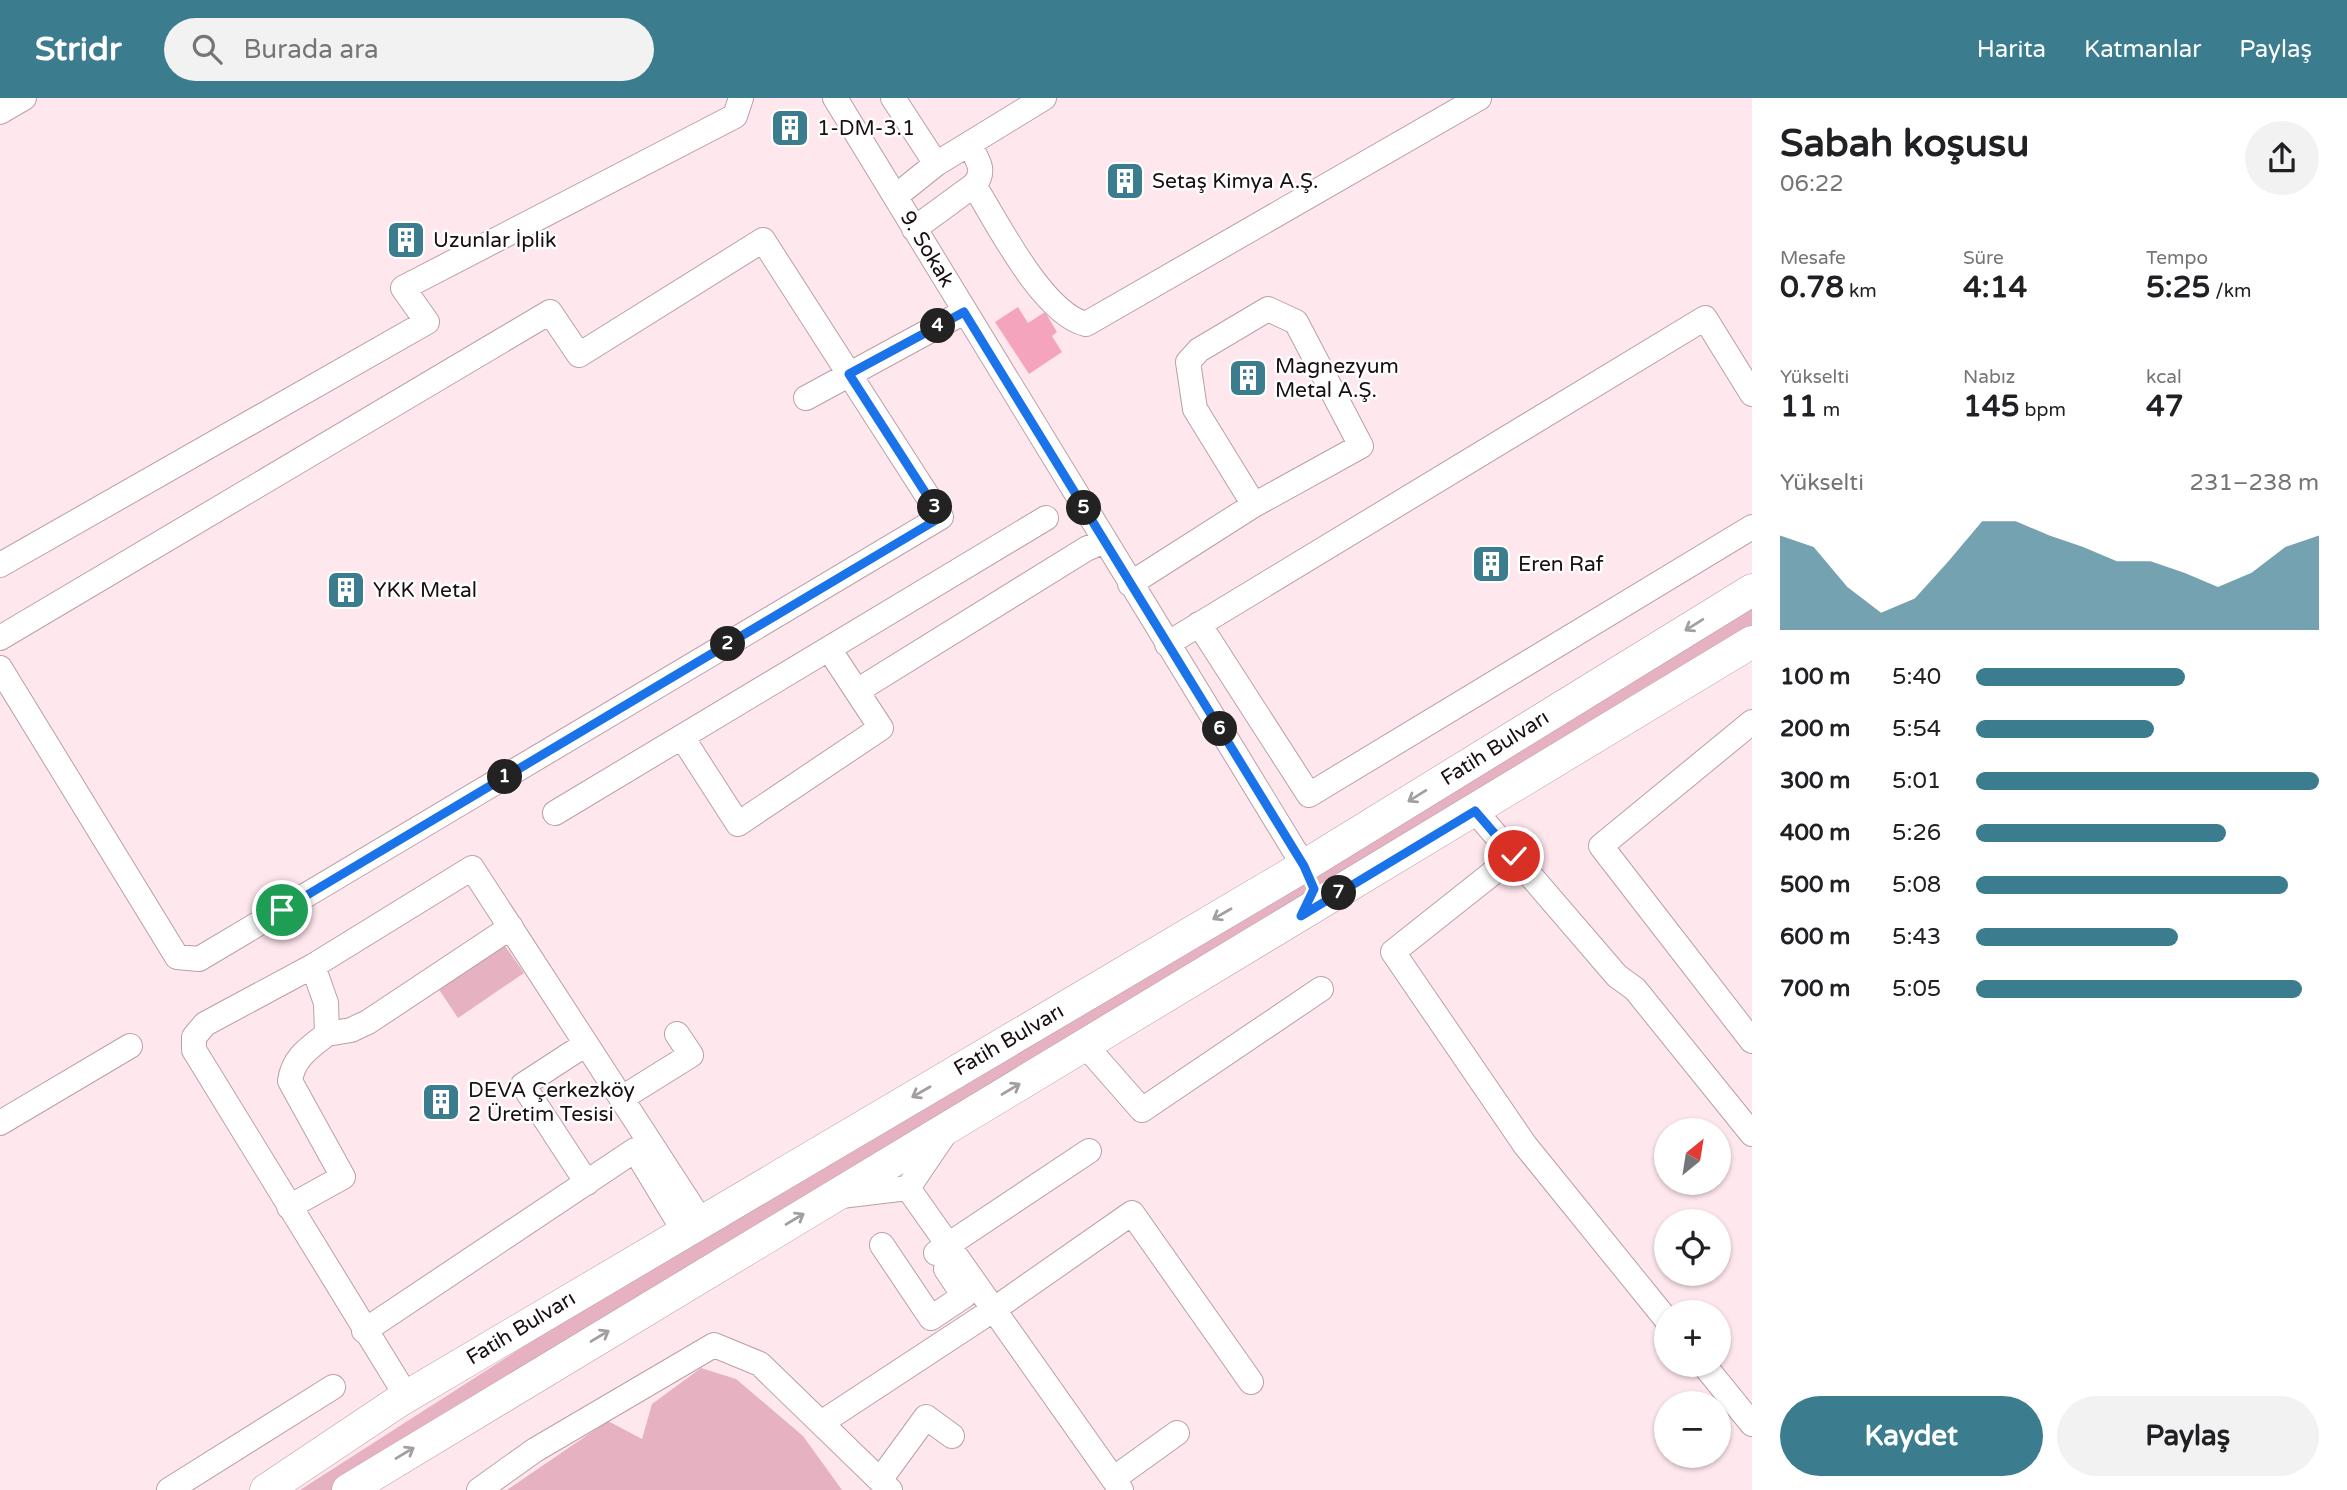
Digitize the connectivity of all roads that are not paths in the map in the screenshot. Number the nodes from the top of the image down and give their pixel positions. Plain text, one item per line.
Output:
1 (24, 98) edge
2 (741, 98) edge
3 (835, 98) edge
4 (893, 98) edge
5 (1044, 98) edge
6 (1479, 98) edge
7 (0, 112) edge
8 (969, 144) junction
9 (936, 164) junction
10 (974, 185) junction
11 (896, 195) junction
12 (914, 229) junction
13 (964, 312) junction
14 (849, 374) junction
15 (1752, 394) edge
16 (806, 398) dead end
17 (1254, 505) junction
18 (1046, 518) dead end
19 (1752, 527) edge
20 (1104, 541) junction
21 (0, 565) edge
22 (1130, 584) junction
23 (1752, 590) edge
24 (1199, 625) junction
25 (0, 638) edge
26 (1752, 642) edge
27 (1167, 644) junction
28 (829, 649) junction
29 (0, 668) edge
30 (857, 691) junction
31 (1752, 722) edge
32 (682, 737) junction
33 (1475, 811) junction
34 (555, 813) dead end
35 (1510, 851) junction
36 (1304, 866) junction
37 (1301, 916) junction
38 (511, 928) junction
39 (313, 966) junction
40 (1321, 989) dead end
41 (327, 1034) junction
42 (677, 1034) dead end
43 (1752, 1041) edge
44 (586, 1044) junction
45 (1085, 1045) junction
46 (130, 1046) dead end
47 (622, 1098) junction
48 (0, 1123) edge
49 (950, 1126) junction
50 (1752, 1134) edge
51 (1089, 1151) dead end
52 (587, 1183) junction
53 (908, 1188) junction
54 (833, 1196) junction
55 (289, 1208) junction
56 (914, 1222) dead end
57 (693, 1226) junction
58 (882, 1245) dead end
59 (941, 1249) junction
60 (1654, 1304) edge
61 (993, 1310) junction
62 (364, 1331) junction
63 (1714, 1377) edge
64 (1251, 1382) dead end
65 (333, 1387) dead end
66 (407, 1397) junction
67 (821, 1423) junction
68 (1752, 1424) edge
69 (1177, 1433) dead end
70 (952, 1436) dead end
71 (885, 1485) edge
72 (1117, 1485) edge
73 (169, 1490) edge
74 (266, 1490) edge
75 (348, 1490) edge
76 (479, 1490) edge

1 - 7 street
2 - 21 street
3 - 11 street, 9. Sokak
4 - 9 street
5 - 8 street
6 - 10 street
8 - 9 street
8 - 10 street
9 - 11 street
10 - 12 street
11 - 12 street, 9. Sokak
12 - 13 street, 9. Sokak
13 - 14 street
13 - 20 street, 9. Sokak
14 - 16 street
14 - 25 street
14 - 29 street
15 - 24 street
17 - 17 street
17 - 22 street
18 - 28 street
19 - 24 street
20 - 22 street, 9. Sokak
20 - 30 street
22 - 27 street, 9. Sokak
23 -> 36 main road, Fatih Bulvarı
24 - 27 street
26 - 33 main road, Fatih Bulvarı
27 - 36 street, 9. Sokak
28 - 30 street
28 - 32 street
30 - 32 street
31 - 43 street
32 - 34 street
33 - 35 street
33 - 37 main road, Fatih Bulvarı
35 - 50 street
35 - 60 street
36 - 37 main road
36 -> 57 main road, Fatih Bulvarı
37 - 45 main road, Fatih Bulvarı
38 - 39 street
38 - 41 street
38 - 44 street
39 - 41 street
39 - 55 street
40 - 45 street
41 - 55 street
42 - 47 street
44 - 47 street
44 - 52 street
49 -> 45 main road, Fatih Bulvarı
46 - 48 street
47 - 57 street
49 - 53 street
49 - 54 main road, Fatih Bulvarı
51 - 59 street
52 - 57 street
52 - 62 street
53 - 54 street
53 - 59 street
75 -> 54 main road, Fatih Bulvarı
55 - 62 street
56 - 59 street
57 - 66 main road, Fatih Bulvarı
58 - 59 street
59 - 61 street
61 - 64 street
61 - 67 street
61 - 72 street
62 - 66 street
63 - 68 street
65 - 73 street
66 - 74 main road, Fatih Bulvarı
67 - 71 street
67 - 76 street
69 - 72 street
70 - 71 street

